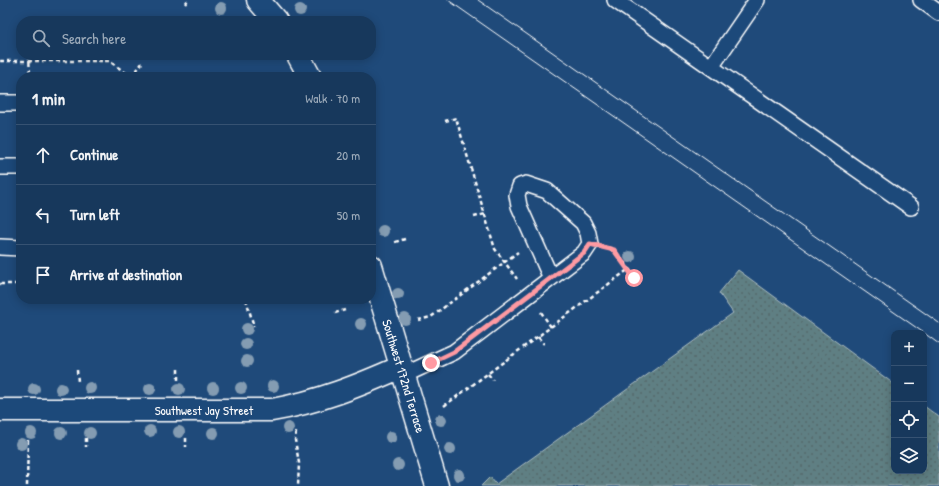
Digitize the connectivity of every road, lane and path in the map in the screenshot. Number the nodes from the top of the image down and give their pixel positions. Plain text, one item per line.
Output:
1 (188, 0) edge
2 (258, 0) edge
3 (615, 0) edge
4 (757, 0) edge
5 (921, 0) edge
6 (185, 4) dead end
7 (939, 13) edge
8 (272, 16) edge
9 (301, 60) edge
10 (0, 61) edge
11 (30, 61) junction
12 (142, 63) dead end
13 (711, 67) junction
14 (30, 72) edge
15 (125, 72) edge
16 (136, 72) edge
17 (307, 72) edge
18 (0, 102) edge
19 (16, 103) edge
20 (446, 121) dead end
21 (16, 167) edge
22 (0, 168) edge
23 (911, 207) dead end
24 (484, 214) junction
25 (474, 217) dead end
26 (405, 239) dead end
27 (534, 240) junction
28 (395, 242) dead end
29 (590, 244) junction
30 (0, 247) edge
31 (16, 248) edge
32 (505, 261) junction
33 (629, 269) junction
34 (551, 278) junction
35 (634, 278) dead end
36 (376, 283) edge
37 (0, 284) edge
38 (16, 284) edge
39 (529, 295) junction
40 (247, 304) edge
41 (345, 310) dead end
42 (335, 313) dead end
43 (418, 320) dead end
44 (254, 327) dead end
45 (551, 327) junction
46 (538, 337) junction
47 (544, 344) dead end
48 (178, 369) dead end
49 (77, 370) dead end
50 (402, 371) junction
51 (488, 374) junction
52 (493, 380) dead end
53 (78, 382) dead end
54 (178, 383) dead end
55 (444, 406) dead end
56 (0, 410) edge
57 (296, 432) dead end
58 (28, 438) dead end
59 (86, 438) dead end
60 (186, 438) dead end
61 (86, 447) dead end
62 (186, 447) dead end
63 (28, 486) edge
64 (298, 486) edge
65 (437, 486) edge

1 - 6 path
2 - 8 street
3 - 13 lane
4 - 13 lane
5 - 7 lane
9 - 17 street
10 - 11 path
11 - 14 path
11 - 15 path
12 - 16 path
13 - 23 lane
18 - 19 lane
20 - 24 path
21 - 22 lane
24 - 25 path
24 - 32 path
26 - 28 path
27 - 29 lane
27 - 32 path
27 - 34 lane
29 - 33 path
29 - 34 lane
30 - 31 lane
32 - 39 path
32 - 43 path
33 - 35 path
33 - 45 path
34 - 39 lane
36 - 50 street, Southwest 172nd Terrace
37 - 38 path
39 - 45 path
39 - 50 lane
40 - 44 path
41 - 42 path
45 - 46 path
46 - 47 path
46 - 51 path
48 - 54 path
49 - 53 path
50 - 56 street, Southwest Jay Street
50 - 65 street, Southwest 172nd Terrace
51 - 52 path
51 - 55 path
57 - 64 path
58 - 63 path
59 - 61 path
60 - 62 path

